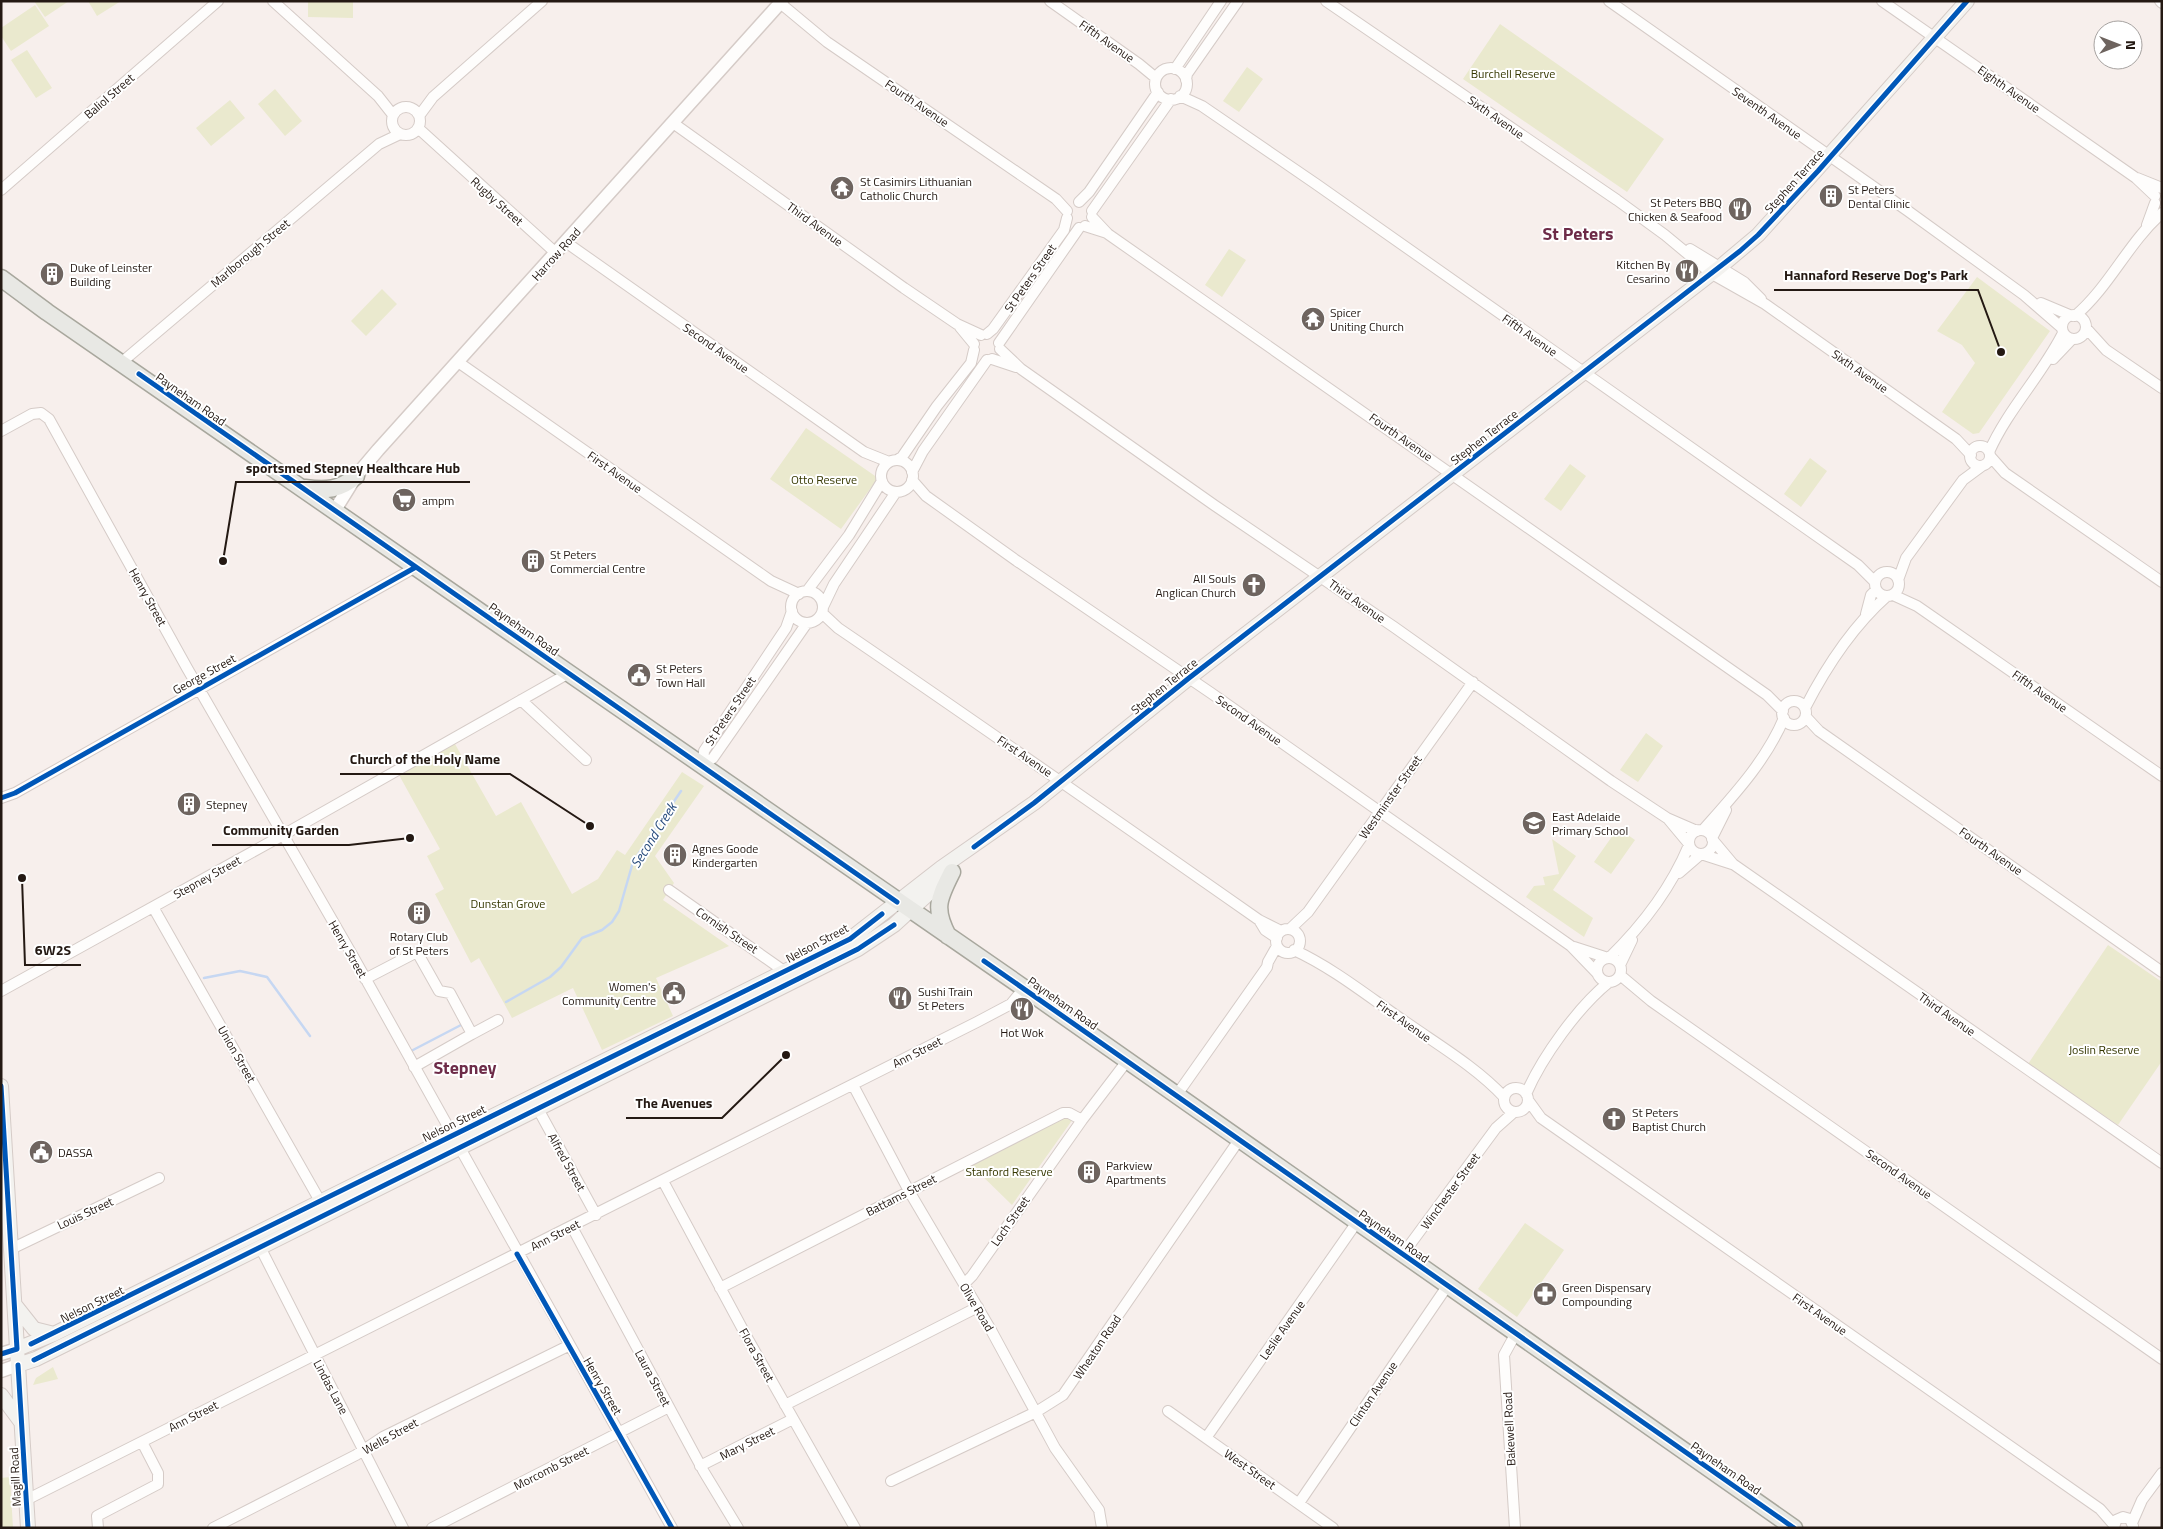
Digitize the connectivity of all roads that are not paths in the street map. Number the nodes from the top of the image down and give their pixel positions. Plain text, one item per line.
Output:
1 (218, 1) edge
2 (273, 1) edge
3 (542, 1) edge
4 (1050, 1) edge
5 (1221, 1) edge
6 (1238, 1) edge
7 (1326, 1) edge
8 (1609, 1) edge
9 (1882, 1) edge
10 (1968, 1) edge
11 (781, 2) edge
12 (1935, 38) junction
13 (1175, 69) junction
14 (1159, 74) junction
15 (1181, 91) junction
16 (1158, 92) junction
17 (416, 112) junction
18 (394, 115) junction
19 (673, 123) junction
20 (415, 131) junction
21 (400, 134) junction
22 (379, 144) junction
23 (1830, 157) junction
24 (1, 190) edge
25 (2160, 200) edge
26 (1071, 209) junction
27 (1092, 214) junction
28 (1082, 227) junction
29 (1108, 234) junction
30 (566, 243) junction
31 (557, 254) junction
32 (1716, 271) junction
33 (1, 278) edge
34 (2024, 294) junction
35 (2094, 299) junction
36 (2074, 316) junction
37 (2085, 325) junction
38 (2063, 330) junction
39 (2075, 339) junction
40 (979, 341) junction
41 (999, 346) junction
42 (2106, 350) junction
43 (990, 359) junction
44 (122, 362) junction
45 (458, 362) junction
46 (2043, 368) junction
47 (1022, 369) junction
48 (1584, 372) junction
49 (2162, 388) edge
50 (1, 431) edge
51 (864, 452) junction
52 (1980, 452) junction
53 (893, 461) junction
54 (1983, 466) junction
55 (2005, 473) junction
56 (1453, 474) junction
57 (356, 476) junction
58 (882, 477) junction
59 (1963, 480) junction
60 (906, 483) junction
61 (303, 488) junction
62 (335, 510) junction
63 (1906, 558) junction
64 (416, 567) junction
65 (1322, 576) junction
66 (1880, 580) junction
67 (771, 581) junction
68 (2162, 582) edge
69 (1894, 589) junction
70 (803, 593) junction
71 (792, 607) junction
72 (1866, 615) junction
73 (817, 616) junction
74 (569, 673) junction
75 (1189, 678) junction
76 (1472, 682) junction
77 (198, 688) junction
78 (521, 700) junction
79 (1794, 713) junction
80 (586, 760) dead end
81 (703, 765) junction
82 (2162, 776) edge
83 (1061, 781) junction
84 (1, 798) edge
85 (1732, 798) junction
86 (1380, 812) junction
87 (1667, 818) junction
88 (1700, 831) junction
89 (283, 835) junction
90 (1712, 839) junction
91 (1689, 845) junction
92 (974, 847) junction
93 (1701, 854) junction
94 (1733, 864) junction
95 (952, 872) junction
96 (1676, 876) junction
97 (669, 890) dead end
98 (904, 906) junction
99 (153, 907) junction
100 (1635, 932) junction
101 (949, 938) junction
102 (1288, 941) junction
103 (1570, 946) junction
104 (1609, 958) junction
105 (2162, 972) edge
106 (1598, 973) junction
107 (1616, 976) junction
108 (788, 977) junction
109 (365, 978) junction
110 (1024, 988) junction
111 (1, 991) edge
112 (1590, 998) junction
113 (498, 1020) dead end
114 (472, 1034) junction
115 (1127, 1061) junction
116 (414, 1067) junction
117 (853, 1085) junction
118 (1, 1086) edge
119 (531, 1096) junction
120 (1176, 1096) junction
121 (1515, 1096) junction
122 (538, 1109) junction
123 (1517, 1111) junction
124 (1542, 1118) junction
125 (1082, 1120) junction
126 (1496, 1128) junction
127 (452, 1135) junction
128 (1239, 1140) junction
129 (459, 1148) junction
130 (2162, 1163) edge
131 (159, 1178) dead end
132 (662, 1181) junction
133 (4, 1183) edge
134 (909, 1191) junction
135 (324, 1207) junction
136 (596, 1215) junction
137 (1357, 1222) junction
138 (572, 1227) junction
139 (260, 1247) junction
140 (11, 1249) junction
141 (517, 1254) junction
142 (1403, 1254) junction
143 (964, 1284) junction
144 (1448, 1285) junction
145 (720, 1288) junction
146 (14, 1304) junction
147 (978, 1307) junction
148 (1516, 1333) junction
149 (54, 1334) junction
150 (568, 1346) junction
151 (17, 1348) junction
152 (1, 1354) edge
153 (315, 1356) junction
154 (2162, 1359) edge
155 (18, 1365) junction
156 (1, 1371) edge
157 (1, 1394) edge
158 (786, 1405) junction
159 (669, 1408) junction
160 (1168, 1411) dead end
161 (1036, 1412) junction
162 (793, 1419) junction
163 (21, 1423) junction
164 (618, 1434) junction
165 (1206, 1438) junction
166 (142, 1442) junction
167 (364, 1450) junction
168 (700, 1466) junction
169 (2162, 1473) edge
170 (891, 1481) dead end
171 (26, 1500) junction
172 (1298, 1503) junction
173 (2123, 1523) edge
174 (1790, 1527) edge
175 (28, 1528) edge
176 (98, 1528) edge
177 (213, 1528) edge
178 (403, 1528) edge
179 (432, 1528) edge
180 (672, 1528) edge
181 (738, 1528) edge
182 (855, 1528) edge
183 (1102, 1528) edge
184 (1333, 1528) edge
185 (1515, 1528) edge

1 - 24 street, Baliol Street
2 - 18 street
3 - 17 street
4 - 14 street, Fifth Avenue
5 - 13 street
6 - 15 street
7 - 32 street, Sixth Avenue
8 - 23 street, Seventh Avenue
9 - 12 street, Eighth Avenue
10 - 12 main road, Stephen Terrace
11 - 19 street, Harrow Road
11 - 26 street, Fourth Avenue
12 - 23 main road, Stephen Terrace
12 - 25 street, Eighth Avenue
13 - 14 street
13 - 15 street
14 - 16 street
15 - 16 street
15 - 27 street
15 - 48 street, Fifth Avenue
16 - 26 street, St Peters Street
17 - 18 street
17 - 20 street
18 - 21 street
18 - 22 street, Marlborough Street
19 - 30 street, Harrow Road
19 - 40 street, Third Avenue
20 - 21 street
20 - 31 street, Rugby Street
21 - 22 street, Marlborough Street
22 - 44 street, Marlborough Street
23 - 32 main road, Stephen Terrace
23 - 34 street, Seventh Avenue
25 - 35 street
26 - 27 street, Fourth Avenue
26 - 28 street
26 - 40 street, St Peters Street
27 - 28 street, St Peters Street
27 - 29 street, Fourth Avenue
28 - 29 street, Fourth Avenue
28 - 41 street, St Peters Street
29 - 56 street, Fourth Avenue
30 - 31 street, Harrow Road
30 - 51 street, Second Avenue
31 - 45 street, Harrow Road
32 - 48 main road, Stephen Terrace
32 - 52 street, Sixth Avenue
33 - 44 main road, Payneham Road
34 - 36 street, Seventh Avenue
34 - 38 street, Seventh Avenue
35 - 36 street
35 - 37 street
36 - 37 street
36 - 38 street
37 - 39 street
37 - 42 street
38 - 39 street
38 - 46 street
39 - 42 street
39 - 46 street
40 - 41 street, Third Avenue
40 - 43 street, Third Avenue
40 - 53 street, St Peters Street
41 - 43 street, St Peters Street
41 - 47 street, Third Avenue
42 - 49 street
43 - 47 street, Third Avenue
43 - 60 street, St Peters Street
44 - 61 main road, Payneham Road
45 - 57 street, Harrow Road
45 - 67 street, First Avenue
46 - 52 street
47 - 65 street, Third Avenue
48 - 56 main road, Stephen Terrace
48 - 66 street, Fifth Avenue
50 - 77 street, Henry Street
51 - 53 street, Second Avenue
51 - 58 street, Second Avenue
52 - 54 street
52 - 54 street, Sixth Avenue
52 - 55 street, Sixth Avenue
52 - 59 street
53 - 58 street, St Peters Street
53 - 60 street, Second Avenue
54 - 55 street, Sixth Avenue
54 - 59 street
55 - 68 street, Sixth Avenue
56 - 65 main road, Stephen Terrace
56 - 79 street, Fourth Avenue
57 - 61 main road
57 - 62 street, Harrow Road
58 - 60 street, Second Avenue
58 - 70 street
59 - 63 street
60 - 73 street, St Peters Street
60 - 75 street, Second Avenue
61 - 62 main road, Payneham Road
62 - 64 main road, Payneham Road
63 - 66 street
63 - 69 street
64 - 74 main road, Payneham Road
64 - 77 street, George Street
65 - 75 main road, Stephen Terrace
65 - 76 street, Third Avenue
66 - 69 street
66 - 69 street
66 - 72 street
67 - 70 street, First Avenue
67 - 71 street, First Avenue
69 - 72 street
69 - 82 street, Fifth Avenue
70 - 71 street, St Peters Street
70 - 73 street
71 - 73 street, First Avenue
71 - 81 street, St Peters Street
72 - 79 street
73 - 81 street, St Peters Street
73 - 83 street, First Avenue
74 - 78 street, Stepney Street
74 - 81 main road, Payneham Road
75 - 83 main road, Stephen Terrace
75 - 86 street, Second Avenue
76 - 86 street, Westminster Street
76 - 87 street, Third Avenue
77 - 84 street, George Street
77 - 89 street, Henry Street
78 - 80 street
78 - 89 street, Stepney Street
79 - 85 street
79 - 105 street, Fourth Avenue
81 - 98 main road, Payneham Road
83 - 92 main road, Stephen Terrace
83 - 102 street, First Avenue
85 - 88 street
85 - 90 street
86 - 102 street, Westminster Street
86 - 103 street, Second Avenue
87 - 88 street, Third Avenue
87 - 91 street, Third Avenue
88 - 90 street
88 - 91 street
89 - 99 street, Stepney Street
89 - 109 street, Henry Street
90 - 93 street
90 - 94 street, Third Avenue
91 - 93 street
91 - 96 street, Winchester Street
92 - 95 main road, Stephen Terrace
92 - 98 main road, Stephen Terrace
93 - 94 street, Third Avenue
93 - 96 street, Winchester Street
94 - 130 street, Third Avenue
95 - 98 main road, Stephen Terrace
95 - 101 main road
96 - 100 street, Winchester Street
97 - 108 street, Cornish Street
98 - 101 main road, Payneham Road
98 - 108 main road, Nelson Street
99 - 111 street, Stepney Street
99 - 135 street, Union Street
100 - 104 street, Winchester Street
100 - 107 street, Winchester Street
101 - 110 main road, Payneham Road
102 - 120 street, Westminster Street
102 - 121 street, First Avenue
103 - 104 street, Second Avenue
103 - 106 street, Second Avenue
104 - 106 street, Winchester Street
104 - 107 street, Second Avenue
106 - 107 street, Second Avenue
106 - 112 street, Winchester Street
107 - 112 street, Winchester Street
107 - 154 street, Second Avenue
108 - 119 main road, Nelson Street
108 - 122 main road, Nelson Street
109 - 114 street
109 - 116 street, Henry Street
110 - 115 main road, Payneham Road
110 - 117 street, Ann Street
112 - 121 street, Winchester Street
113 - 114 street
114 - 116 street
115 - 120 main road, Payneham Road
115 - 125 street, Loch Street
116 - 127 street, Henry Street
117 - 132 street, Ann Street
117 - 134 street, Olive Road
118 - 133 main road, Magill Road
119 - 122 main road
119 - 127 main road, Nelson Street
120 - 128 main road, Payneham Road
121 - 123 street
121 - 123 street, Winchester Street
121 - 124 street, First Avenue
121 - 126 street, Winchester Street
122 - 129 main road, Nelson Street
122 - 136 street, Alfred Street
123 - 124 street, First Avenue
123 - 126 street, Winchester Street
124 - 173 street, First Avenue
125 - 134 street, Battams Street
125 - 143 street, Loch Street
126 - 142 street, Winchester Street
127 - 129 street, Henry Street
127 - 135 main road, Nelson Street
128 - 137 main road, Payneham Road
128 - 161 street, Wheaton Road
129 - 135 main road, Nelson Street
129 - 141 street, Henry Street
131 - 140 street, Louis Street
132 - 136 street, Ann Street
132 - 145 street, Flora Street
133 - 140 main road, Magill Road
134 - 143 street, Olive Road
134 - 145 street, Battams Street
135 - 139 main road, Nelson Street
135 - 149 main road, Nelson Street
136 - 138 street, Ann Street
137 - 142 main road, Payneham Road
137 - 165 street, Leslie Avenue
138 - 141 street, Ann Street
138 - 159 street, Laura Street
139 - 153 street, Lindas Lane
139 - 155 main road, Nelson Street
140 - 146 main road, Magill Road
141 - 150 street, Henry Street
141 - 153 street, Ann Street
142 - 144 main road, Payneham Road
143 - 147 street, Olive Road
144 - 148 main road, Payneham Road
144 - 172 street, Clinton Avenue
145 - 158 street, Flora Street
146 - 149 main road
146 - 151 main road, Magill Road
147 - 158 street
147 - 161 street, Olive Road
148 - 174 main road, Payneham Road
148 - 185 street, Bakewell Road
149 - 151 main road, Nelson Street
150 - 164 street, Henry Street
150 - 167 street, Wells Street
151 - 152 street
151 - 155 main road, Magill Road
153 - 166 street, Ann Street
153 - 167 street, Lindas Lane
155 - 156 street
155 - 163 main road, Magill Road
157 - 163 main road
158 - 162 street, Flora Street
159 - 164 street, Morcomb Street
159 - 168 street, Laura Street
160 - 165 street, West Street
161 - 170 street, Wheaton Road
161 - 183 street, Olive Road
162 - 168 street, Mary Street
162 - 182 street, Flora Street
163 - 171 main road, Magill Road
164 - 179 street, Morcomb Street
164 - 180 street, Henry Street
165 - 172 street, West Street
166 - 171 street, Ann Street
166 - 176 street
167 - 177 street, Wells Street
167 - 178 street, Lindas Lane
168 - 181 street, Laura Street
169 - 173 street
171 - 175 main road, Magill Road
172 - 184 street, West Street

